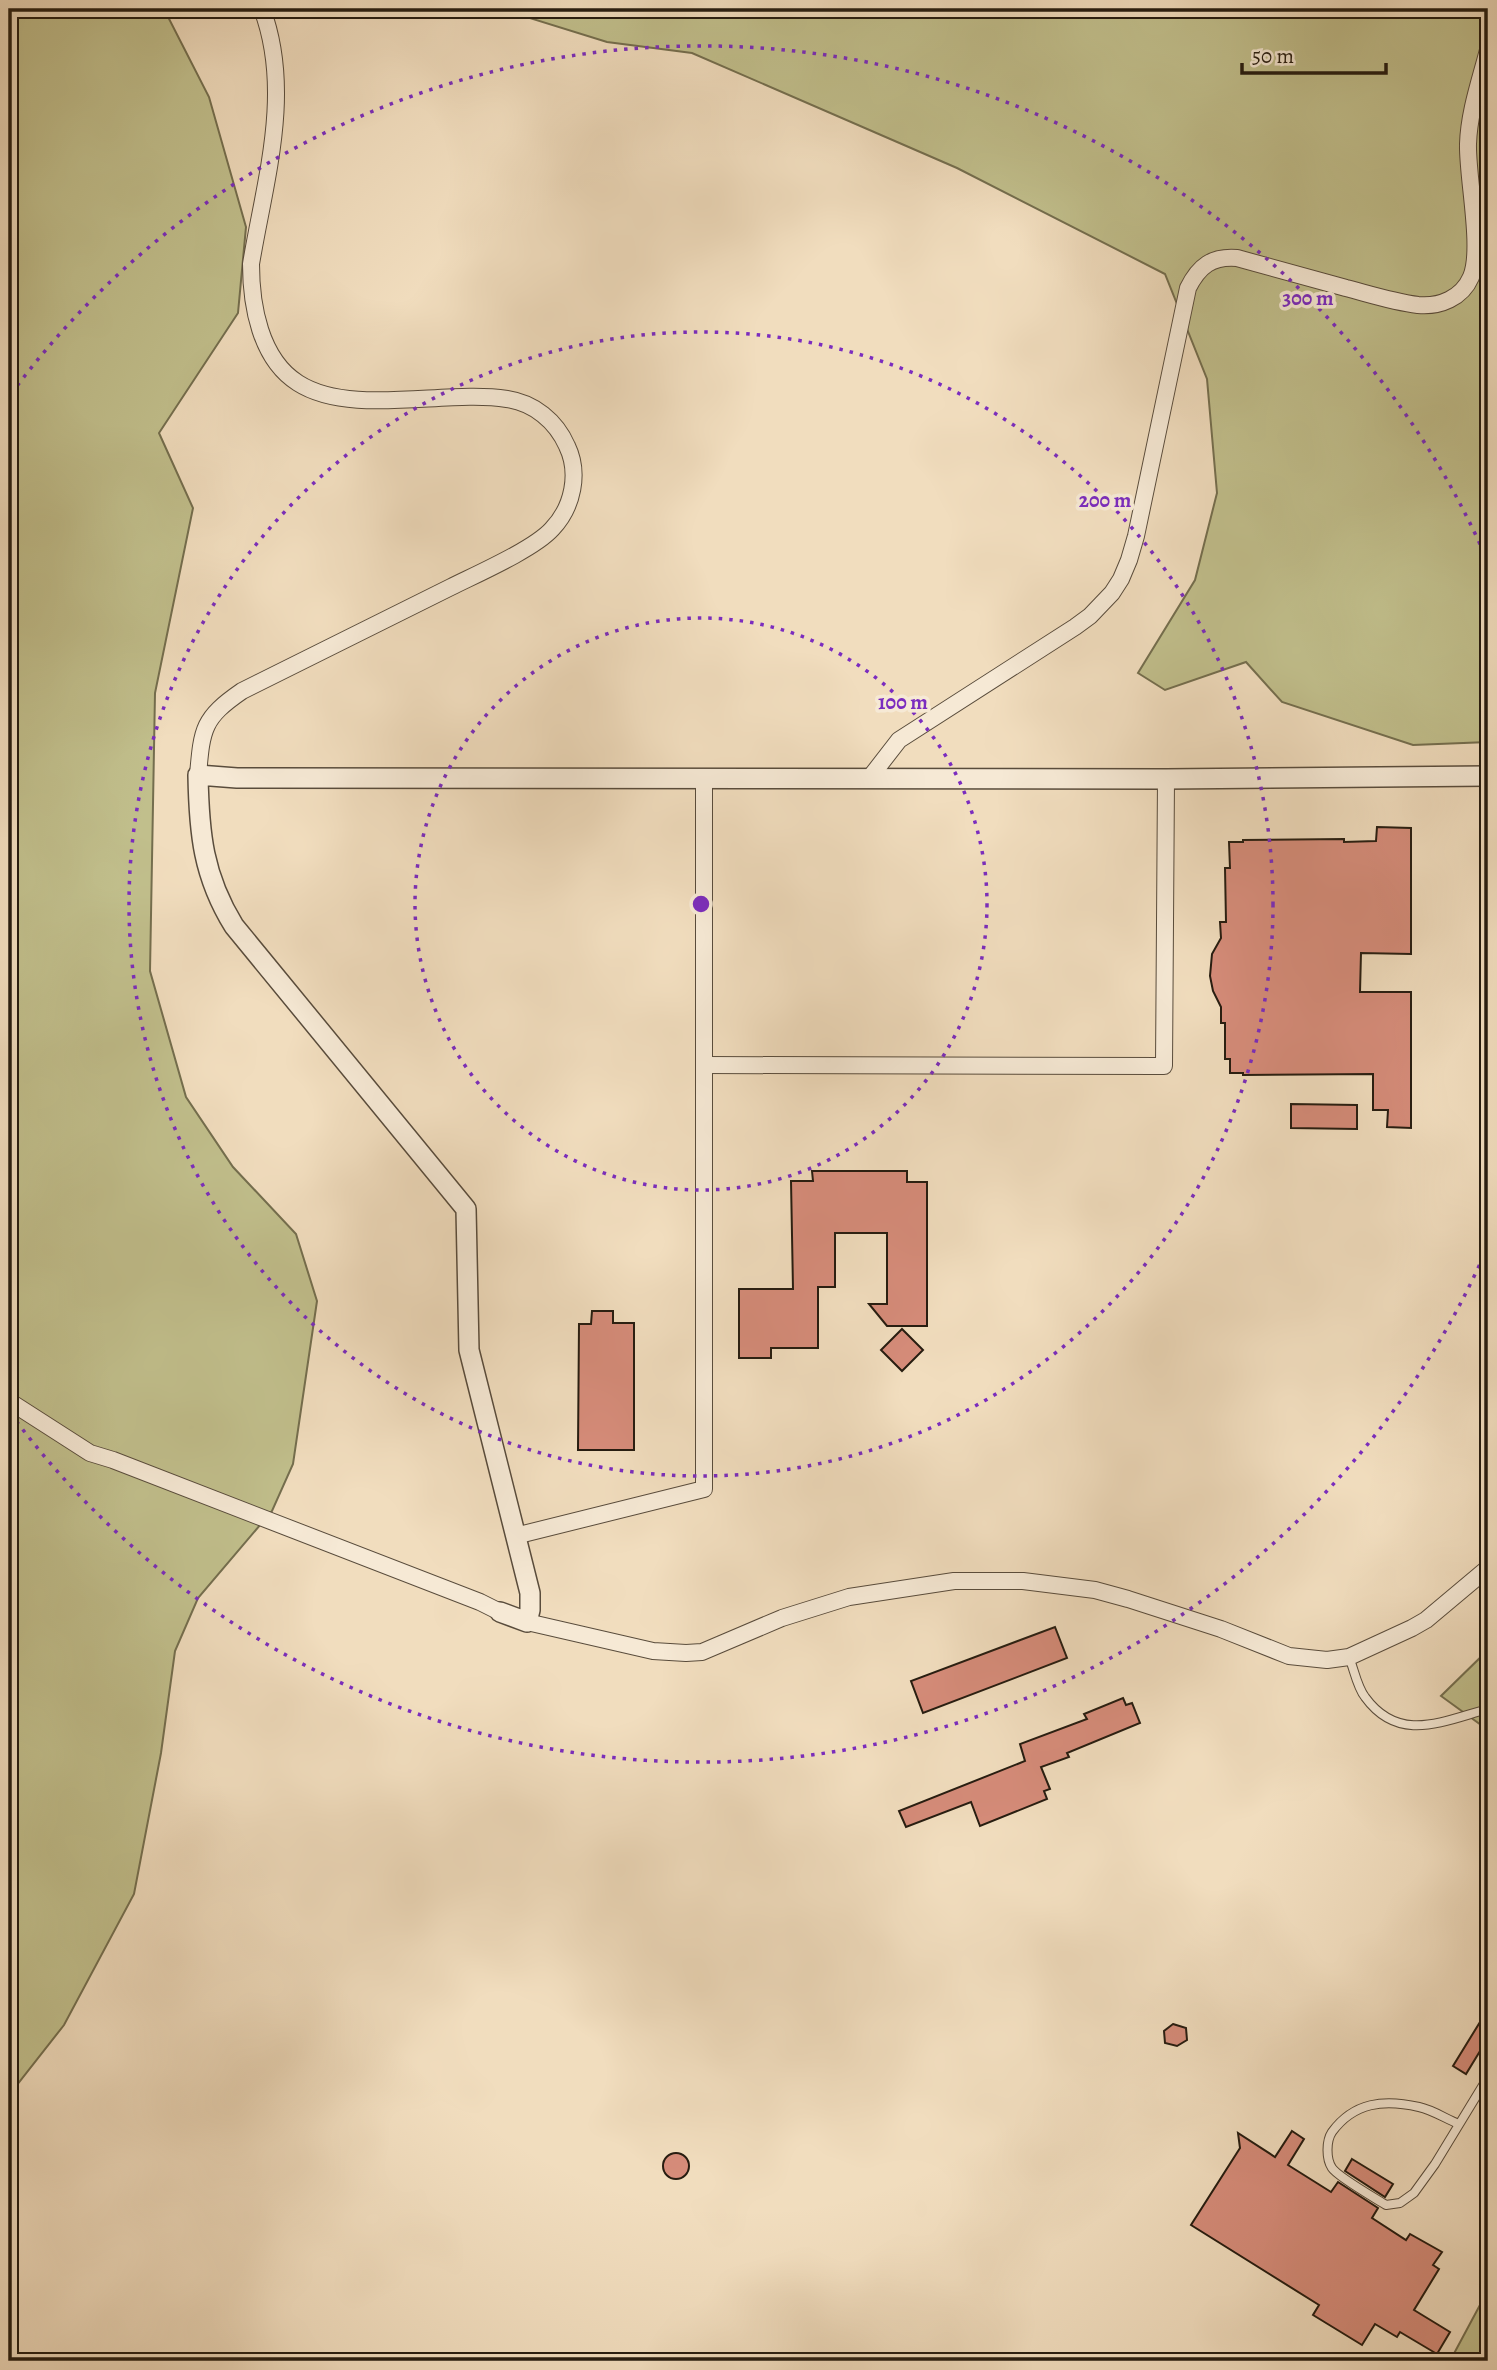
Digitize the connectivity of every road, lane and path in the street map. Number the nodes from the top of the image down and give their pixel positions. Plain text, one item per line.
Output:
1 (262, 9) edge
2 (1488, 50) edge
3 (198, 775) junction
4 (1488, 776) edge
5 (704, 778) junction
6 (1166, 779) junction
7 (869, 780) junction
8 (705, 1065) junction
9 (9, 1401) edge
10 (515, 1535) junction
11 (1488, 1568) edge
12 (500, 1612) joint
13 (527, 1622) junction
14 (1349, 1657) junction
15 (1488, 1709) edge
16 (1488, 2077) edge
17 (1459, 2124) junction

1 - 3 street
2 - 7 street
3 - 5 street
3 - 10 street
4 - 6 street
5 - 7 street
5 - 8 street
6 - 7 street
6 - 8 street
8 - 10 street
9 - 12 street
10 - 13 street
11 - 14 street
12 - 13 street
13 - 14 street
14 - 15 lane
16 - 17 lane
17 - 17 lane

